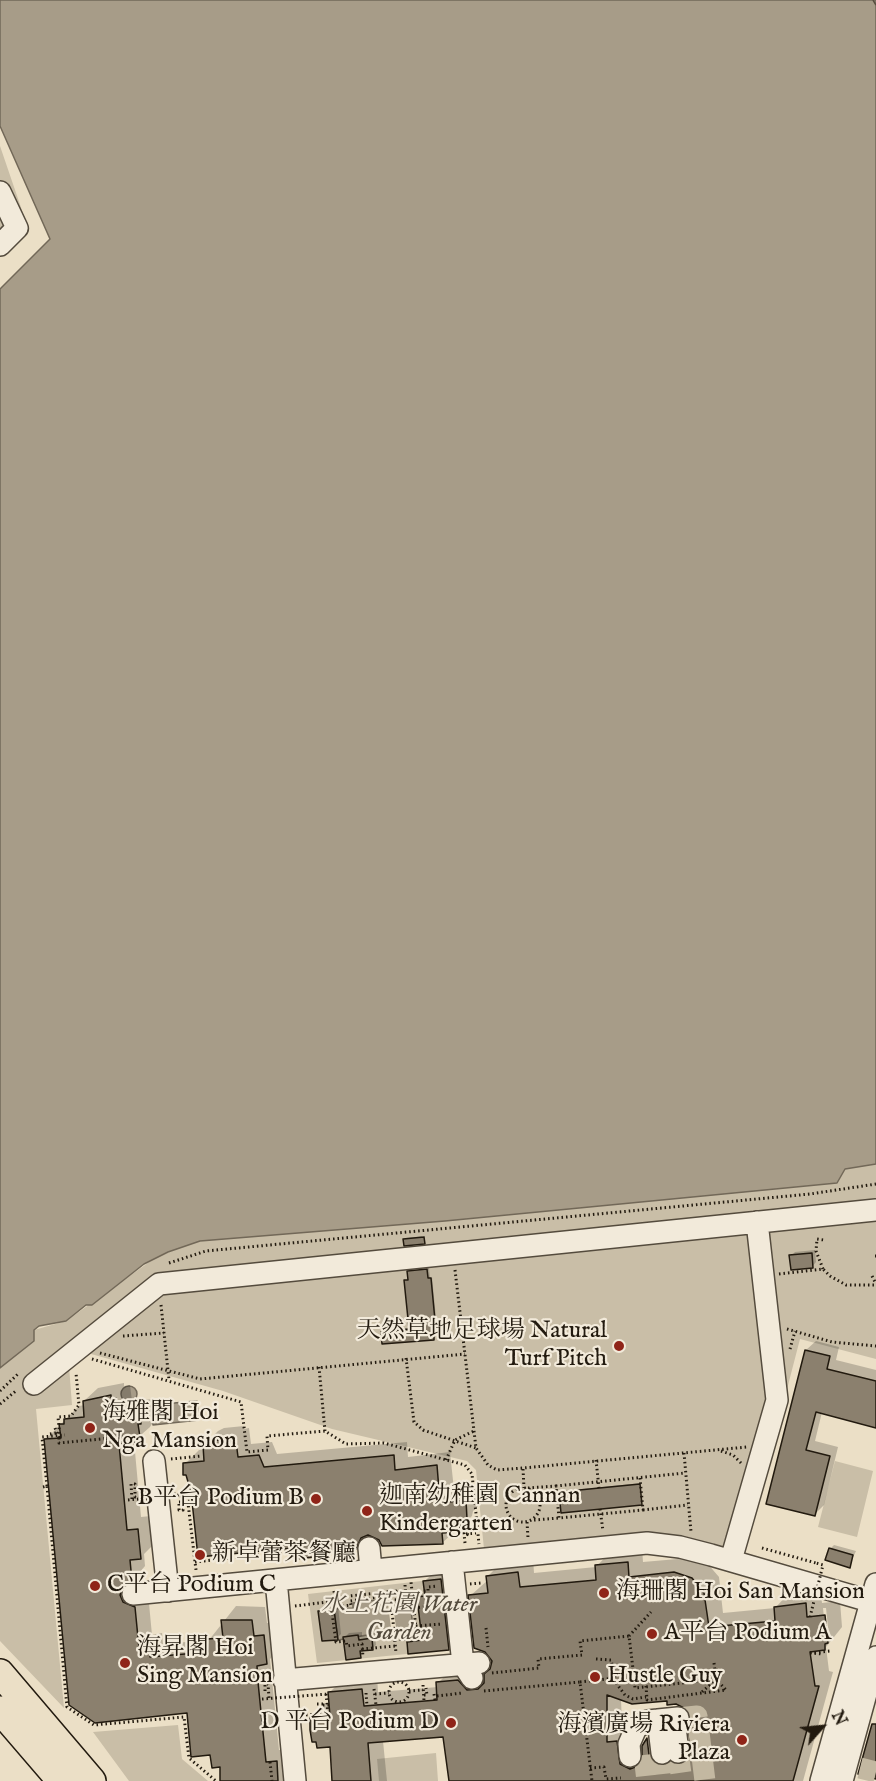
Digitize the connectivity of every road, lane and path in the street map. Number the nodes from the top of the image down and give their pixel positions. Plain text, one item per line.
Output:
1 (0, 192) edge
2 (0, 245) edge
3 (876, 1184) edge
4 (876, 1210) edge
5 (757, 1222) junction
6 (450, 1228) junction
7 (824, 1240) dead end
8 (453, 1254) junction
9 (168, 1264) dead end
10 (823, 1269) junction
11 (785, 1273) dead end
12 (872, 1276) dead end
13 (159, 1284) junction
14 (876, 1284) edge
15 (768, 1324) junction
16 (164, 1333) junction
17 (876, 1346) edge
18 (83, 1352) junction
19 (465, 1354) junction
20 (406, 1358) junction
21 (319, 1367) junction
22 (168, 1371) junction
23 (200, 1379) junction
24 (169, 1380) junction
25 (34, 1384) dead end
26 (201, 1389) junction
27 (55, 1428) dead end
28 (325, 1431) junction
29 (474, 1431) junction
30 (50, 1434) dead end
31 (58, 1435) junction
32 (65, 1436) dead end
33 (455, 1440) junction
34 (123, 1444) dead end
35 (764, 1445) junction
36 (476, 1448) junction
37 (684, 1453) junction
38 (201, 1456) dead end
39 (446, 1460) junction
40 (596, 1460) junction
41 (154, 1461) joint
42 (523, 1468) junction
43 (686, 1473) junction
44 (640, 1478) junction
45 (598, 1482) junction
46 (556, 1486) junction
47 (525, 1488) junction
48 (598, 1488) dead end
49 (135, 1490) dead end
50 (190, 1494) dead end
51 (440, 1498) dead end
52 (132, 1499) junction
53 (128, 1500) dead end
54 (194, 1501) dead end
55 (688, 1505) junction
56 (644, 1510) junction
57 (601, 1512) junction
58 (559, 1518) junction
59 (529, 1521) junction
60 (603, 1531) dead end
61 (691, 1538) dead end
62 (529, 1541) dead end
63 (479, 1545) dead end
64 (336, 1547) dead end
65 (325, 1548) dead end
66 (369, 1548) dead end
67 (762, 1548) dead end
68 (294, 1551) dead end
69 (272, 1554) junction
70 (459, 1555) junction
71 (731, 1560) junction
72 (195, 1562) junction
73 (371, 1570) junction
74 (274, 1572) junction
75 (196, 1573) dead end
76 (411, 1577) dead end
77 (482, 1583) dead end
78 (405, 1584) dead end
79 (470, 1584) dead end
80 (168, 1591) junction
81 (134, 1594) dead end
82 (441, 1595) dead end
83 (874, 1596) edge
84 (406, 1598) junction
85 (413, 1598) junction
86 (391, 1602) junction
87 (291, 1606) dead end
88 (436, 1606) dead end
89 (414, 1608) junction
90 (651, 1612) dead end
91 (810, 1617) dead end
92 (438, 1624) dead end
93 (416, 1627) junction
94 (486, 1628) dead end
95 (629, 1636) junction
96 (394, 1638) junction
97 (395, 1646) junction
98 (830, 1651) dead end
99 (815, 1653) dead end
100 (396, 1655) dead end
101 (567, 1656) junction
102 (876, 1657) edge
103 (596, 1659) dead end
104 (568, 1662) dead end
105 (714, 1663) dead end
106 (633, 1669) dead end
107 (476, 1672) junction
108 (715, 1672) junction
109 (0, 1673) edge
110 (634, 1677) dead end
111 (615, 1678) junction
112 (716, 1679) junction
113 (291, 1680) junction
114 (580, 1682) junction
115 (646, 1686) junction
116 (265, 1691) dead end
117 (409, 1691) junction
118 (389, 1692) junction
119 (702, 1692) junction
120 (366, 1694) dead end
121 (375, 1694) dead end
122 (426, 1695) dead end
123 (326, 1697) dead end
124 (435, 1697) dead end
125 (647, 1697) junction
126 (269, 1698) junction
127 (262, 1699) dead end
128 (317, 1704) dead end
129 (329, 1705) dead end
130 (367, 1706) dead end
131 (0, 1710) edge
132 (330, 1713) dead end
133 (301, 1715) dead end
134 (663, 1720) joint
135 (270, 1762) dead end
136 (590, 1768) junction
137 (850, 1771) edge
138 (621, 1778) dead end
139 (61, 1781) edge
140 (92, 1781) edge
141 (216, 1781) edge
142 (272, 1781) edge
143 (295, 1781) edge
144 (592, 1781) edge
145 (821, 1781) edge

1 - 2 street
3 - 6 path
4 - 5 street
5 - 8 street
5 - 15 street
6 - 8 path
6 - 9 path
7 - 10 path
8 - 13 street
8 - 19 path
10 - 11 path
10 - 14 path
12 - 14 path
13 - 16 path
13 - 18 street
15 - 17 path
15 - 35 street
16 - 18 path
16 - 22 path
18 - 22 path
18 - 24 path
18 - 25 street
18 - 31 path
19 - 20 path
19 - 29 path
20 - 21 path
20 - 33 path
21 - 23 path
21 - 28 path
22 - 23 path
22 - 24 path
23 - 26 path
24 - 26 path
26 - 28 path
27 - 31 path, bridge
28 - 39 path
29 - 33 path
29 - 36 path
30 - 31 path
31 - 32 path
31 - 34 path
31 - 141 path
33 - 36 path
33 - 39 path
35 - 37 path
35 - 71 street
36 - 42 path
37 - 40 path
37 - 43 path
38 - 41 path
39 - 63 path
40 - 42 path
40 - 45 path
41 - 80 street
42 - 47 path
43 - 44 path
43 - 55 path
44 - 45 path
44 - 56 path
45 - 46 path
45 - 48 path
46 - 47 path
46 - 58 path
47 - 59 path
47 - 59 path
49 - 52 path
50 - 52 path, bridge
51 - 70 path, bridge
52 - 53 path, bridge
54 - 72 path, bridge
55 - 56 path
55 - 61 path
56 - 57 path
57 - 58 path
57 - 60 path
58 - 59 path
59 - 62 path
64 - 65 path
66 - 73 street
67 - 91 path, bridge
68 - 69 path
69 - 72 path
69 - 74 path
70 - 71 street
70 - 73 street
70 - 107 street
71 - 83 street
72 - 75 path
73 - 74 street
74 - 80 street
74 - 113 street
76 - 85 path
77 - 79 path, bridge
78 - 84 path
80 - 81 street
82 - 97 path, bridge
83 - 145 street
84 - 85 path
84 - 86 path
85 - 89 path
86 - 87 path
86 - 96 path
88 - 89 path
89 - 93 path
90 - 95 path
92 - 93 path
93 - 96 path
94 - 107 path
95 - 101 path
95 - 106 path
96 - 97 path
97 - 100 path
98 - 99 path
101 - 104 path
101 - 107 path
102 - 137 street
103 - 111 path, bridge
105 - 108 path
107 - 113 street
107 - 114 path
107 - 124 path
108 - 112 path
108 - 115 path
109 - 140 main road
110 - 115 path
111 - 114 path
111 - 125 path, bridge
112 - 119 path
112 - 119 path
113 - 143 street
114 - 136 path
115 - 125 path
116 - 126 path, bridge
117 - 118 path
117 - 118 path
117 - 122 path
118 - 121 path
119 - 125 path
120 - 130 path
123 - 126 path, bridge
126 - 127 path, bridge
128 - 129 path, bridge
131 - 139 main road
132 - 133 path
134 - 134 street
135 - 142 path
136 - 138 path
136 - 144 path

